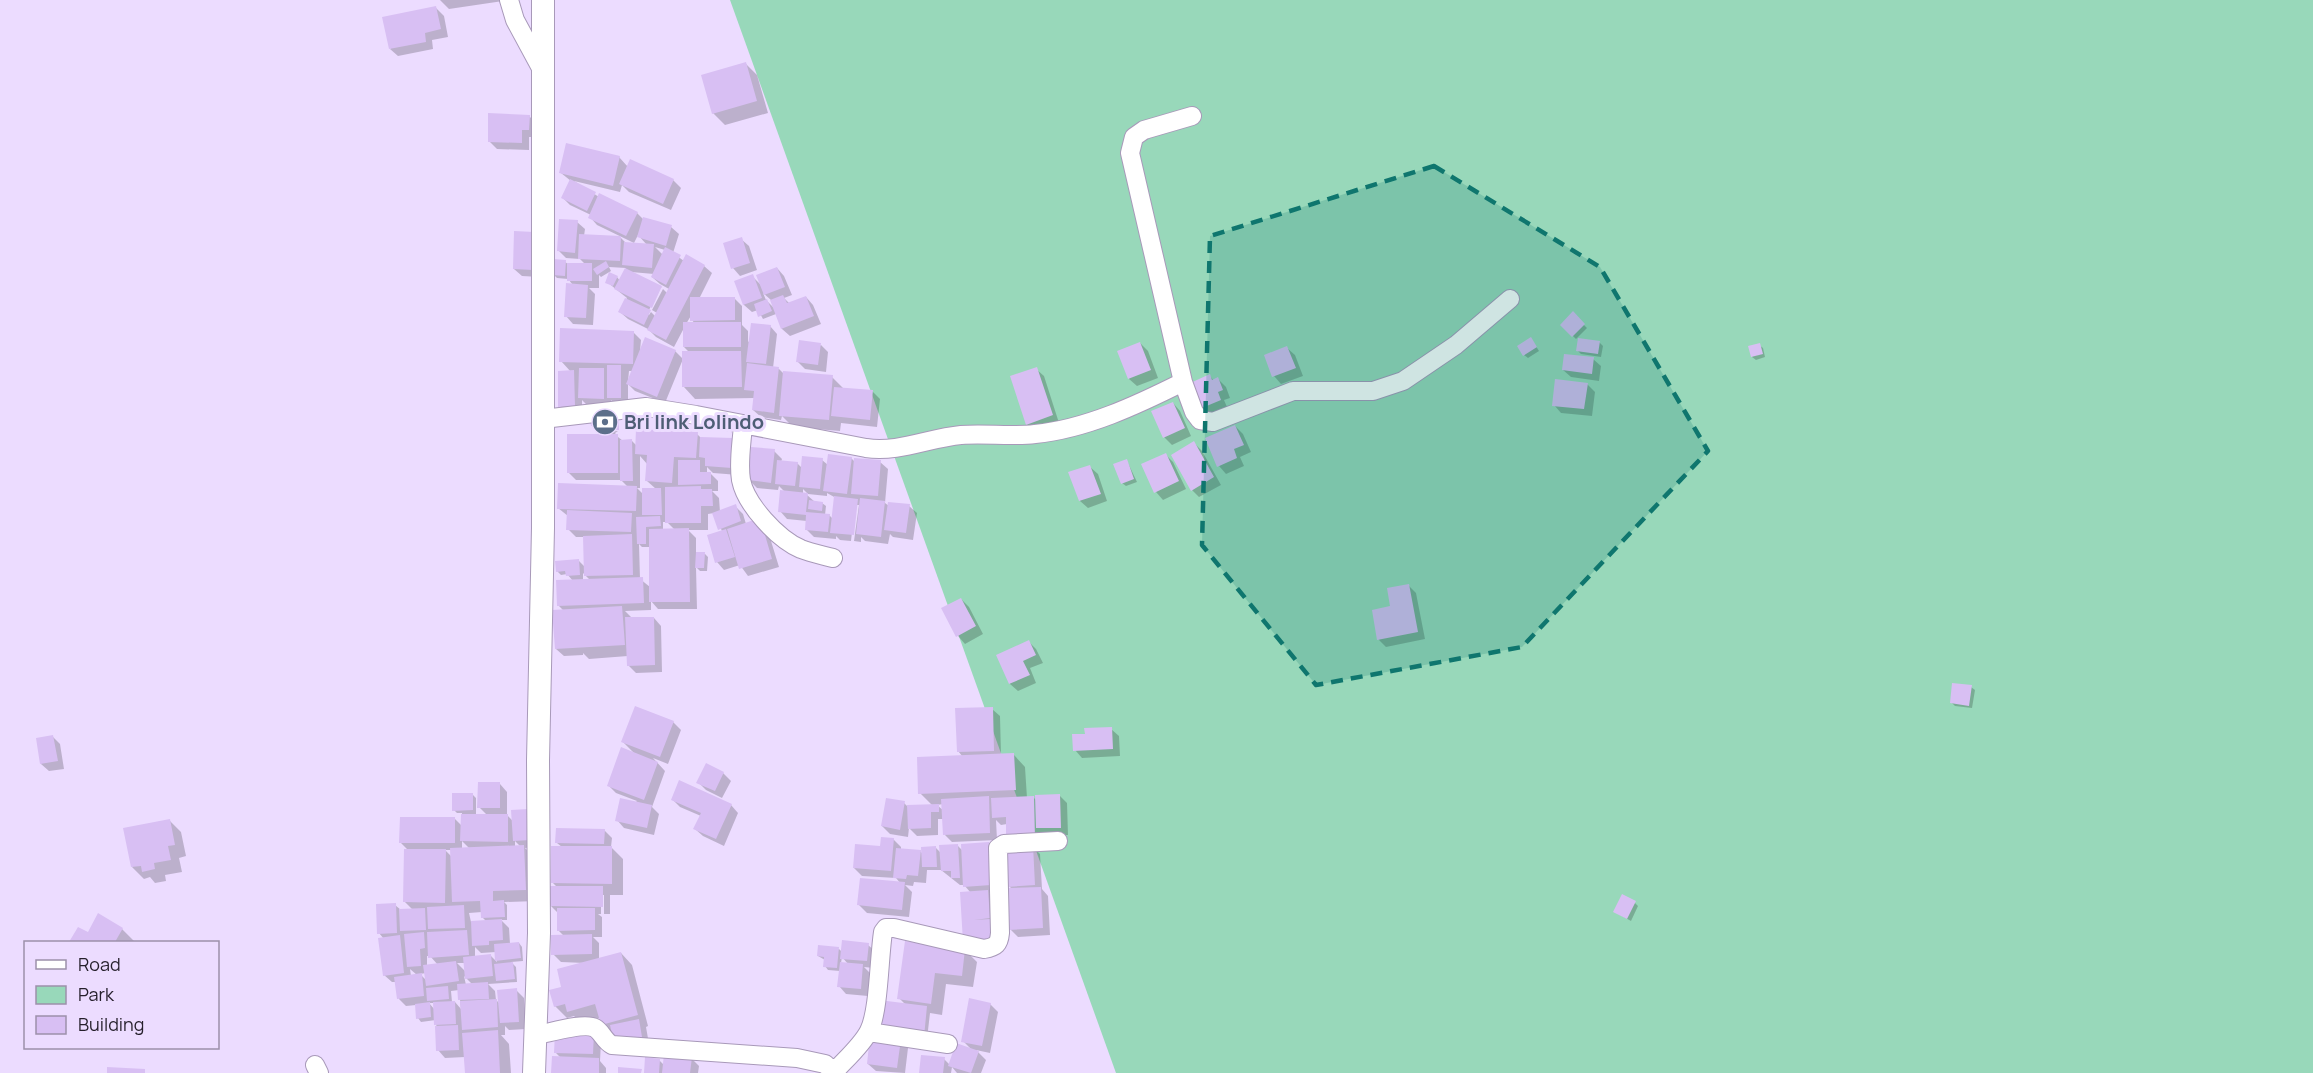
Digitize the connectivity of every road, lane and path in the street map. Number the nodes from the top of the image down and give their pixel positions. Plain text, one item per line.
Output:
1 (509, 0) edge
2 (543, 0) edge
3 (543, 72) junction
4 (1192, 116) dead end
5 (1510, 299) dead end
6 (1182, 381) junction
7 (543, 419) junction
8 (743, 424) junction
9 (832, 558) dead end
10 (1058, 841) dead end
11 (869, 1032) junction
12 (536, 1035) junction
13 (948, 1044) dead end
14 (835, 1072) edge
15 (534, 1073) edge

1 - 3 street
2 - 3 street
3 - 7 street
4 - 6 street
5 - 6 street
6 - 8 street
7 - 8 street
7 - 12 street
8 - 9 street
10 - 11 street
11 - 13 street
11 - 14 street
12 - 14 street
12 - 15 street

